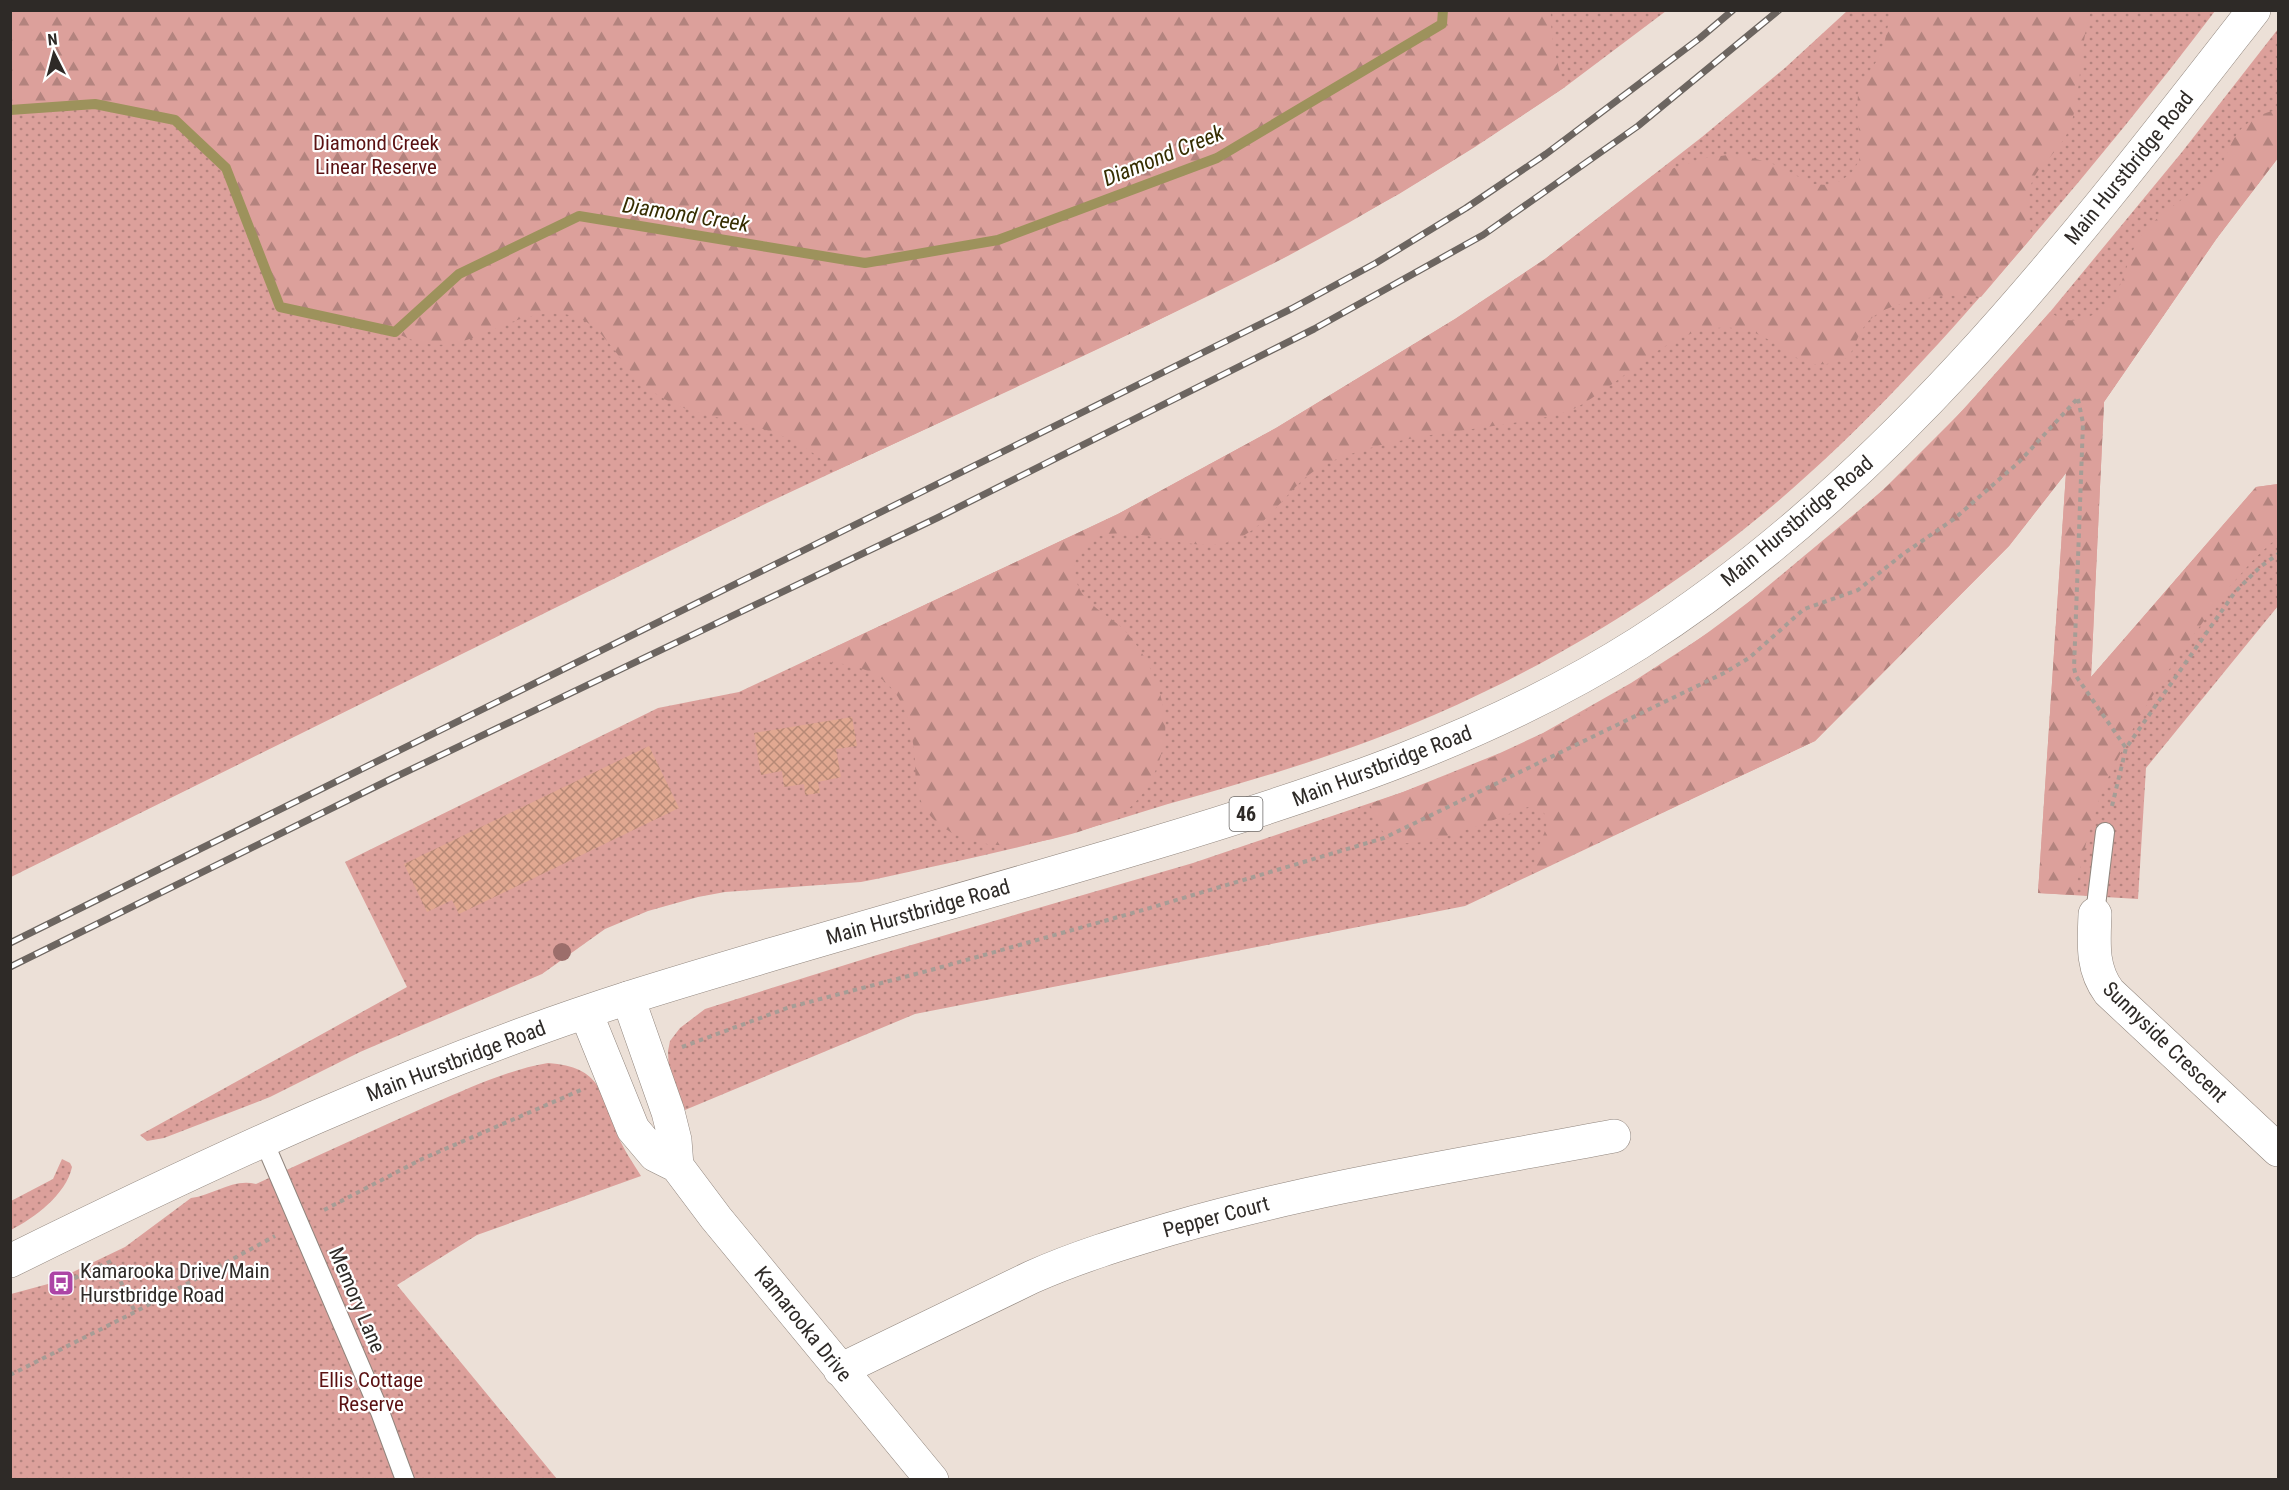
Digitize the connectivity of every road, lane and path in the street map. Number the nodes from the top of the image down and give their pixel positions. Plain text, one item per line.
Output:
1 (2254, 10) edge
2 (2078, 399) dead end
3 (2278, 554) edge
4 (2126, 748) junction
5 (2105, 832) joint
6 (2095, 914) joint
7 (628, 998) junction
8 (586, 1012) junction
9 (611, 1076) junction
10 (1614, 1136) dead end
11 (263, 1139) junction
12 (2278, 1150) edge
13 (677, 1166) junction
14 (300, 1222) junction
15 (10, 1261) edge
16 (58, 1286) dead end
17 (135, 1312) junction
18 (840, 1370) junction
19 (10, 1375) edge
20 (405, 1479) edge
21 (932, 1479) edge

1 - 7 main road, Main Hurstbridge Road / 46
2 - 4 path
3 - 4 path
4 - 5 path
5 - 6 lane
6 - 12 main road, Sunnyside Crescent
7 - 8 main road, Main Hurstbridge Road / 46
7 - 13 main road
8 - 9 main road, Kamarooka Drive
8 - 11 main road, Main Hurstbridge Road / 46
9 - 13 main road, Kamarooka Drive
9 - 14 path
10 - 18 main road, Pepper Court
11 - 14 lane, Memory Lane
11 - 15 main road, Main Hurstbridge Road / 46
13 - 18 main road, Kamarooka Drive
14 - 17 path
14 - 20 lane, Memory Lane
16 - 17 path
17 - 19 path
18 - 21 main road, Kamarooka Drive

